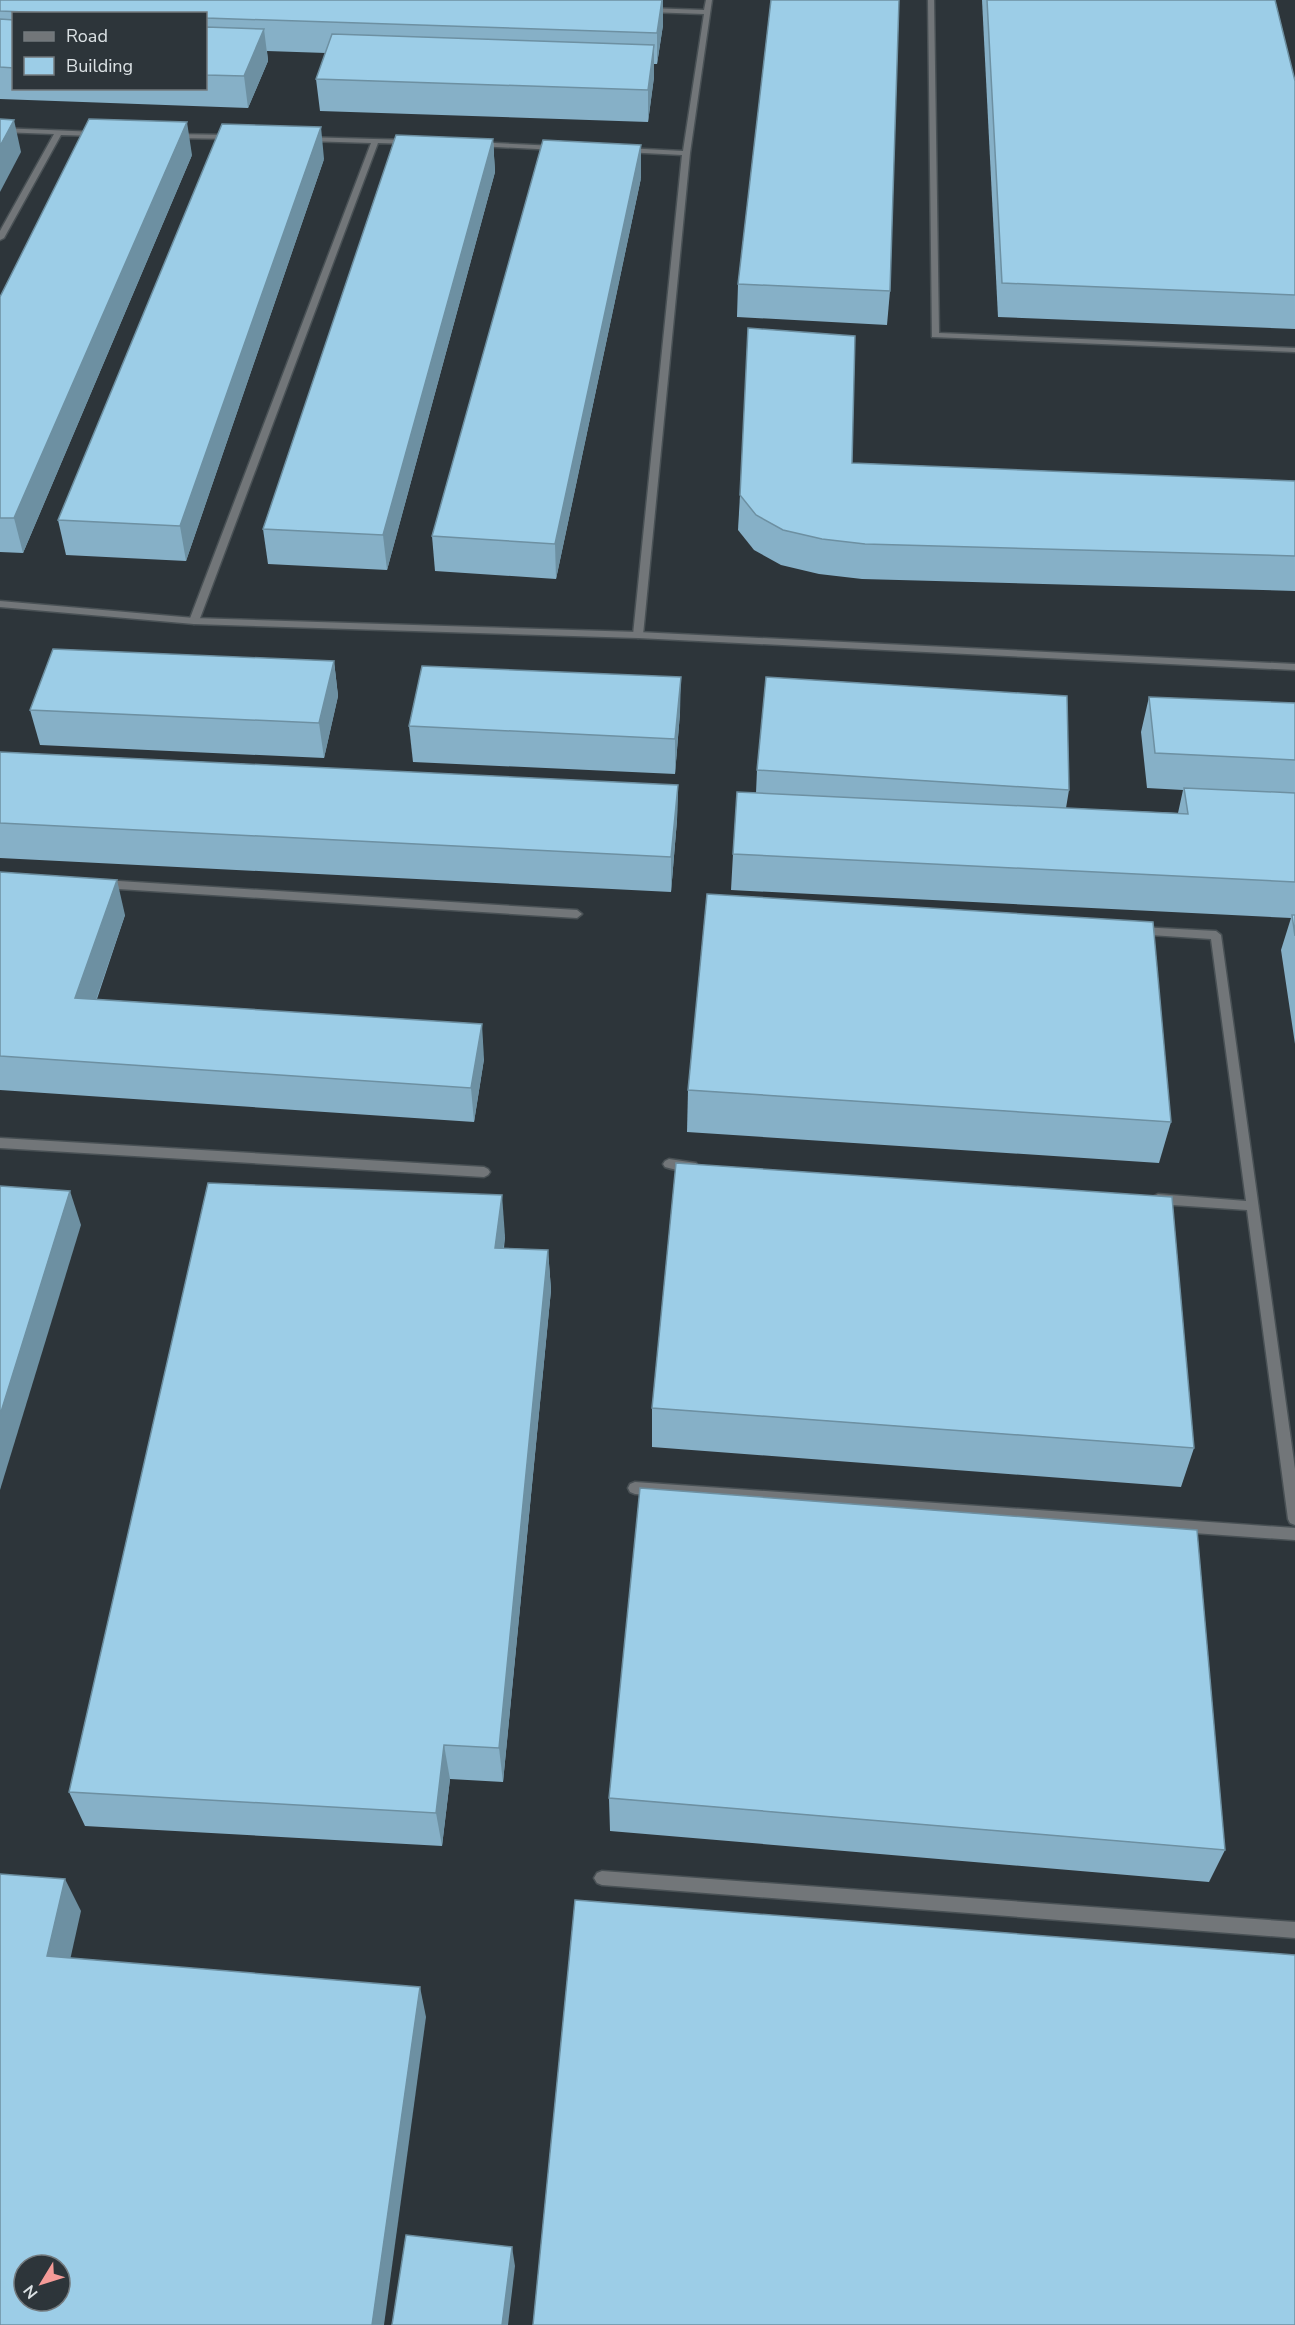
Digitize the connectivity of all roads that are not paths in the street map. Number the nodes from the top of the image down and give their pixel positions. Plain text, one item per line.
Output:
1 (709, 0) edge
2 (931, 0) edge
3 (637, 10) edge
4 (707, 12) junction
5 (0, 130) edge
6 (58, 134) junction
7 (105, 134) edge
8 (164, 136) edge
9 (246, 137) edge
10 (293, 138) edge
11 (376, 140) junction
12 (423, 142) edge
13 (471, 144) edge
14 (567, 148) edge
15 (615, 150) edge
16 (686, 153) junction
17 (0, 238) edge
18 (1295, 350) edge
19 (0, 604) edge
20 (194, 621) junction
21 (638, 635) junction
22 (1295, 667) edge
23 (94, 883) edge
24 (577, 914) dead end
25 (1122, 930) edge
26 (0, 1143) edge
27 (669, 1164) dead end
28 (705, 1167) edge
29 (484, 1172) dead end
30 (1146, 1198) edge
31 (1253, 1206) junction
32 (635, 1488) dead end
33 (1295, 1519) edge
34 (1295, 1534) edge
35 (602, 1878) dead end
36 (1295, 1930) edge

1 - 4 street
2 - 18 street
3 - 4 street
4 - 16 street
5 - 6 street
6 - 7 street
6 - 17 street
8 - 9 street
10 - 11 street
11 - 12 street
11 - 20 street
13 - 14 street
15 - 16 street
16 - 21 street
19 - 20 street
20 - 21 street
21 - 22 street
23 - 24 street
25 - 31 street
26 - 29 street
27 - 28 street
30 - 31 street
31 - 33 street
32 - 34 street
35 - 36 street

